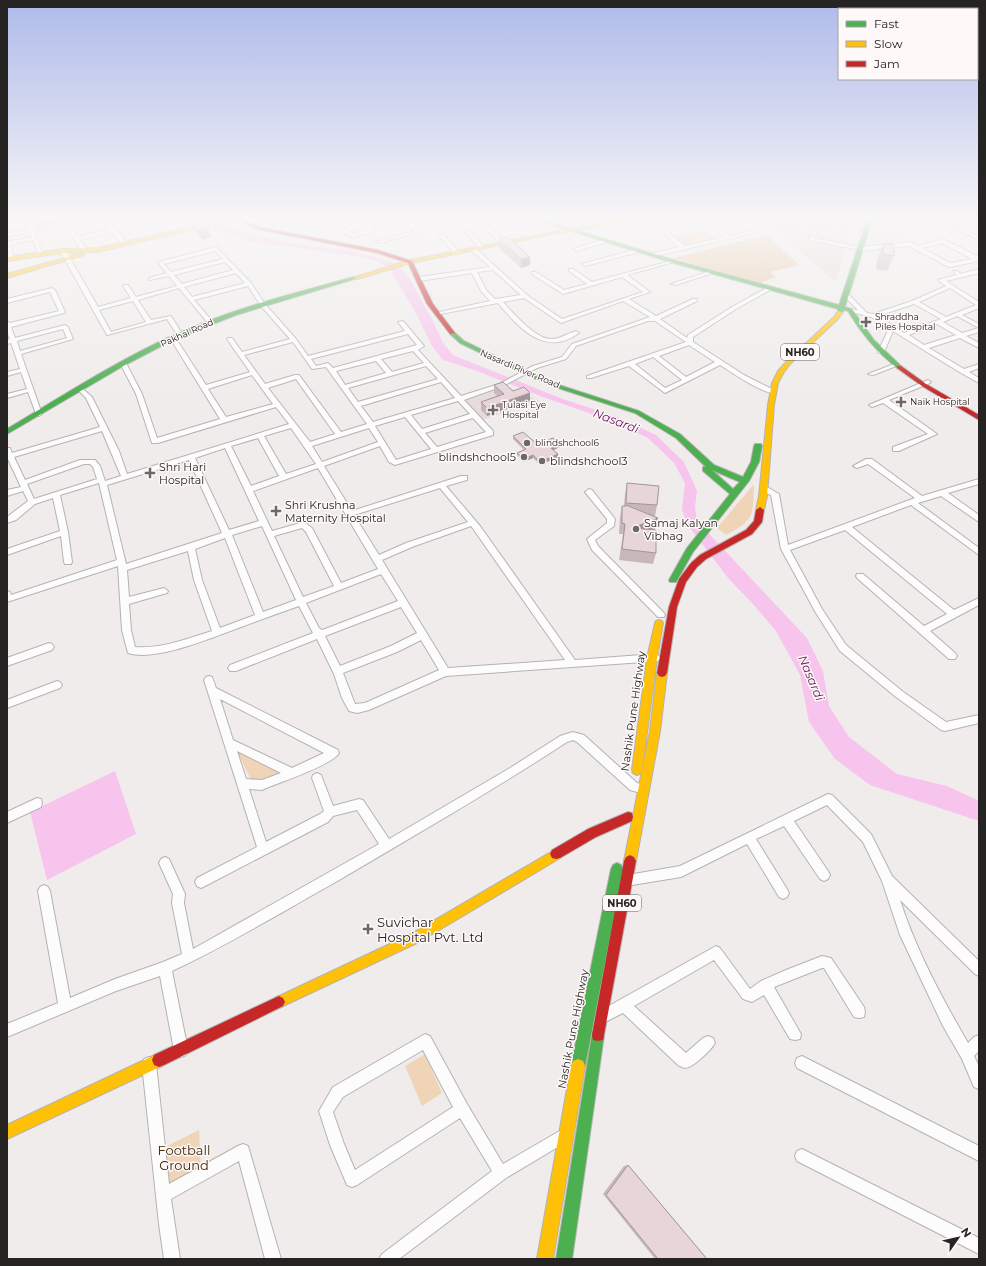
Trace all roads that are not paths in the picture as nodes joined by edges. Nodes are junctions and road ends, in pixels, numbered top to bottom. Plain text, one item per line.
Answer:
1 (80, 279) edge
2 (175, 279) edge
3 (207, 279) edge
4 (244, 279) edge
5 (352, 279) edge
6 (419, 279) edge
7 (478, 279) edge
8 (506, 279) edge
9 (543, 279) edge
10 (584, 279) edge
11 (608, 279) edge
12 (629, 279) edge
13 (690, 279) edge
14 (738, 279) edge
15 (846, 279) edge
16 (850, 279) edge
17 (945, 279) edge
18 (249, 284) junction
19 (591, 284) junction
20 (674, 284) dead end
21 (126, 286) dead end
22 (181, 286) junction
23 (950, 286) junction
24 (770, 288) junction
25 (846, 294) junction
26 (525, 296) junction
27 (134, 299) junction
28 (190, 299) junction
29 (624, 299) junction
30 (695, 300) dead end
31 (7, 301) edge
32 (499, 301) junction
33 (914, 302) junction
34 (263, 305) junction
35 (979, 305) edge
36 (842, 308) junction
37 (96, 309) junction
38 (864, 313) junction
39 (437, 314) junction
40 (957, 314) junction
41 (873, 316) junction
42 (655, 318) junction
43 (946, 318) junction
44 (149, 322) junction
45 (210, 322) junction
46 (402, 322) dead end
47 (938, 322) junction
48 (7, 325) edge
49 (979, 326) edge
50 (568, 327) junction
51 (892, 327) junction
52 (979, 330) edge
53 (409, 332) junction
54 (904, 335) junction
55 (177, 336) junction
56 (962, 336) junction
57 (230, 339) dead end
58 (294, 340) junction
59 (586, 340) junction
60 (10, 341) edge
61 (690, 343) junction
62 (979, 346) edge
63 (924, 347) junction
64 (414, 349) junction
65 (18, 353) junction
66 (882, 353) junction
67 (240, 354) junction
68 (654, 355) junction
69 (307, 358) junction
70 (378, 359) junction
71 (720, 362) junction
72 (123, 363) junction
73 (428, 364) junction
74 (631, 364) junction
75 (896, 364) junction
76 (979, 366) edge
77 (23, 370) junction
78 (332, 370) junction
79 (963, 372) junction
80 (253, 373) junction
81 (7, 374) edge
82 (390, 374) junction
83 (521, 374) junction
84 (871, 374) dead end
85 (589, 377) dead end
86 (442, 380) junction
87 (686, 380) junction
88 (979, 381) edge
89 (926, 383) junction
90 (263, 386) junction
91 (344, 387) junction
92 (204, 388) junction
93 (80, 389) junction
94 (30, 390) junction
95 (769, 390) junction
96 (7, 396) edge
97 (459, 400) junction
98 (884, 400) junction
99 (276, 405) junction
100 (357, 405) junction
101 (872, 405) dead end
102 (963, 407) junction
103 (761, 409) dead end
104 (39, 414) junction
105 (407, 414) junction
106 (475, 415) junction
107 (979, 415) edge
108 (979, 418) edge
109 (224, 420) junction
110 (293, 425) junction
111 (371, 425) junction
112 (104, 428) junction
113 (668, 430) junction
114 (7, 432) edge
115 (421, 432) junction
116 (260, 435) junction
117 (339, 435) junction
118 (758, 436) dead end
119 (382, 443) junction
120 (227, 445) junction
121 (308, 445) junction
122 (896, 449) dead end
123 (436, 451) junction
124 (8, 453) edge
125 (191, 456) junction
126 (319, 464) junction
127 (857, 466) dead end
128 (125, 477) junction
129 (284, 478) junction
130 (464, 478) dead end
131 (746, 481) junction
132 (102, 482) junction
133 (977, 484) edge
134 (24, 485) junction
135 (442, 486) junction
136 (248, 490) junction
137 (589, 492) dead end
138 (7, 493) edge
139 (764, 493) junction
140 (942, 493) junction
141 (56, 494) junction
142 (735, 495) junction
143 (917, 501) junction
144 (32, 502) junction
145 (350, 514) junction
146 (979, 519) edge
147 (7, 520) edge
148 (264, 522) junction
149 (473, 523) junction
150 (846, 526) junction
151 (64, 532) junction
152 (227, 534) junction
153 (270, 534) junction
154 (191, 547) junction
155 (785, 549) junction
156 (7, 552) edge
157 (979, 552) edge
158 (377, 559) junction
159 (68, 562) dead end
160 (122, 565) junction
161 (383, 570) junction
162 (860, 576) dead end
163 (339, 587) junction
164 (164, 591) dead end
165 (7, 594) edge
166 (125, 602) junction
167 (301, 602) junction
168 (403, 602) junction
169 (977, 605) edge
170 (661, 615) junction
171 (954, 615) junction
172 (260, 617) junction
173 (924, 631) junction
174 (217, 633) junction
175 (320, 634) junction
176 (422, 635) junction
177 (49, 647) dead end
178 (952, 656) dead end
179 (652, 658) junction
180 (664, 659) junction
181 (7, 662) edge
182 (572, 663) junction
183 (234, 668) dead end
184 (337, 671) junction
185 (444, 672) junction
186 (209, 680) dead end
187 (56, 685) dead end
188 (212, 690) junction
189 (7, 704) edge
190 (979, 719) edge
191 (230, 743) junction
192 (292, 773) junction
193 (317, 778) dead end
194 (243, 784) junction
195 (637, 790) junction
196 (37, 803) dead end
197 (330, 812) junction
198 (628, 817) dead end
199 (7, 818) edge
200 (786, 819) junction
201 (749, 837) junction
202 (387, 846) junction
203 (263, 849) junction
204 (620, 856) dead end
205 (165, 863) dead end
206 (824, 875) dead end
207 (887, 879) junction
208 (626, 880) junction
209 (201, 882) dead end
210 (44, 891) dead end
211 (783, 893) dead end
212 (189, 957) junction
213 (165, 968) junction
214 (979, 970) edge
215 (765, 985) junction
216 (624, 1005) junction
217 (64, 1006) junction
218 (859, 1012) dead end
219 (602, 1018) junction
220 (7, 1031) edge
221 (795, 1034) dead end
222 (979, 1042) edge
223 (708, 1043) dead end
224 (181, 1050) junction
225 (967, 1054) junction
226 (802, 1063) dead end
227 (149, 1064) junction
228 (979, 1082) edge
229 (462, 1109) junction
230 (7, 1132) edge
231 (565, 1134) junction
232 (979, 1154) edge
233 (802, 1156) dead end
234 (501, 1173) junction
235 (164, 1195) junction
236 (979, 1246) edge
237 (172, 1259) edge
238 (273, 1259) edge
239 (388, 1259) edge
240 (545, 1259) edge
241 (564, 1259) edge

1 - 37 street
2 - 22 street
3 - 22 street
4 - 18 street
5 - 34 main road, Pakhal Road
6 - 39 main road, Nasardi River Road
7 - 32 street
8 - 26 street
9 - 19 street
10 - 19 street
11 - 19 street
12 - 29 street
13 - 20 street
14 - 24 main road
15 - 36 main road, NH60
16 - 25 main road, NH60
17 - 23 street
18 - 28 street
18 - 34 street
21 - 27 street
22 - 27 street
22 - 28 street
23 - 33 street
23 - 35 street
24 - 36 main road
24 - 61 street
25 - 36 main road, NH60
25 - 38 street
26 - 32 street
26 - 50 street
27 - 37 street
27 - 44 street
28 - 45 street
29 - 42 street
29 - 50 street
30 - 42 street
31 - 48 street
32 - 39 street
32 - 50 street
33 - 41 street
33 - 43 street
34 - 45 main road, Pakhal Road
34 - 58 street
35 - 40 street
36 - 38 street
36 - 66 main road
36 - 95 main road, NH60
37 - 44 street
38 - 41 street
39 - 83 main road, Nasardi River Road
40 - 43 street
40 - 49 street
41 - 51 street
42 - 59 street
42 - 61 street
43 - 47 street
44 - 55 street
45 - 55 main road, Pakhal Road
46 - 53 street
47 - 54 street
47 - 56 street
48 - 60 street
50 - 59 street
51 - 54 street
51 - 66 street
52 - 56 street
53 - 64 street
53 - 69 street
54 - 63 street
55 - 72 main road, Pakhal Road
55 - 92 street
56 - 62 street
56 - 63 street
57 - 67 street
58 - 67 street
58 - 69 street
59 - 83 street
60 - 65 street
60 - 65 street
61 - 68 street
61 - 71 street
63 - 79 street
64 - 70 street
64 - 73 street
65 - 77 street
66 - 75 main road
66 - 89 main road
67 - 80 street
68 - 74 street
68 - 87 street
69 - 78 street
70 - 78 street
70 - 82 street
71 - 87 street
71 - 95 street
72 - 93 main road, Pakhal Road
72 - 109 street
73 - 82 street
73 - 86 street
74 - 85 street
74 - 87 street
75 - 84 street
75 - 89 main road
76 - 79 street
77 - 81 street
77 - 94 street
78 - 91 street
79 - 88 street
80 - 90 street
80 - 92 street
82 - 91 street
83 - 97 street
83 - 113 main road, Nasardi River Road
86 - 97 street
86 - 100 street
89 - 98 street
89 - 102 main road
90 - 99 street
90 - 117 street
91 - 100 street
92 - 109 street
93 - 104 main road, Pakhal Road
93 - 112 street
94 - 96 street
94 - 104 street
95 - 103 main road, NH60
95 - 139 main road, NH60
97 - 105 street
97 - 106 street
98 - 101 street
98 - 122 street
99 - 109 street
99 - 110 street
100 - 111 street
102 - 107 main road
102 - 108 main road
104 - 114 main road, Pakhal Road
105 - 111 street
105 - 115 street
106 - 115 street
106 - 123 street
110 - 116 street
110 - 121 street
111 - 117 street
111 - 119 street
112 - 124 street
112 - 128 street
113 - 131 main road
113 - 142 main road
115 - 123 street
116 - 120 street
116 - 129 street
117 - 121 street
118 - 131 main road, Nashik Pune Highway / NH60
119 - 123 street
119 - 126 street
120 - 125 street
120 - 136 street
121 - 126 street
124 - 134 street
125 - 128 street
125 - 152 street
126 - 129 street
126 - 145 street
127 - 143 street
128 - 132 street
129 - 136 street
130 - 135 street
131 - 142 main road, Nashik Pune Highway / NH60
132 - 134 street
132 - 141 street
132 - 160 street
133 - 140 street
134 - 138 street
134 - 144 street
135 - 145 street
135 - 149 street
136 - 148 street
137 - 170 street
139 - 155 street
139 - 180 main road, Nashik Pune Highway / NH60
140 - 143 street
140 - 146 street
141 - 144 street
141 - 151 street
142 - 170 main road, Nashik Pune Highway / NH60
143 - 150 street
143 - 157 street
144 - 147 street
145 - 158 street
148 - 152 street
148 - 153 street
149 - 158 street
149 - 182 street
150 - 155 street
150 - 171 street
151 - 156 street
151 - 159 street
152 - 154 street
152 - 172 street
153 - 163 street
153 - 167 street
154 - 160 street
154 - 174 street
155 - 190 street
158 - 161 street
160 - 165 street
160 - 166 street
161 - 163 street
161 - 168 street
162 - 173 street
163 - 167 street
164 - 166 street
166 - 174 street
167 - 172 street
167 - 175 street
168 - 175 street
168 - 176 street
169 - 171 street
170 - 179 main road, Nashik Pune Highway / NH60
171 - 173 street
172 - 174 street
173 - 178 street
175 - 183 street
175 - 184 street
176 - 184 street
176 - 185 street
177 - 181 street
179 - 180 street
179 - 182 street
179 - 195 main road, Nashik Pune Highway / NH60
180 - 195 main road, Nashik Pune Highway / NH60
182 - 185 street
184 - 185 street
186 - 188 street
187 - 189 street
188 - 191 street
188 - 192 street
191 - 192 street
191 - 194 street
192 - 194 street
193 - 197 street
194 - 203 street
195 - 202 street
195 - 208 main road, Nashik Pune Highway / NH60
196 - 199 street
197 - 202 street
197 - 203 street
198 - 224 main road
200 - 201 street
200 - 206 street
200 - 207 street
201 - 208 street
201 - 211 street
202 - 212 street
203 - 209 street
204 - 231 main road, Nashik Pune Highway / NH60
205 - 212 street
207 - 214 street
207 - 225 street
208 - 219 main road, Nashik Pune Highway / NH60
210 - 217 street
212 - 213 street
213 - 217 street
213 - 224 street
215 - 216 street
215 - 218 street
215 - 221 street
216 - 219 street
216 - 223 street
217 - 220 street
219 - 241 main road, Nashik Pune Highway / NH60
222 - 225 street
224 - 227 main road
225 - 228 street
226 - 232 street
227 - 230 main road
227 - 235 street
229 - 229 street
229 - 234 street
231 - 234 street
231 - 240 main road, Nashik Pune Highway / NH60
233 - 236 street
234 - 239 street
235 - 237 street
235 - 238 street

